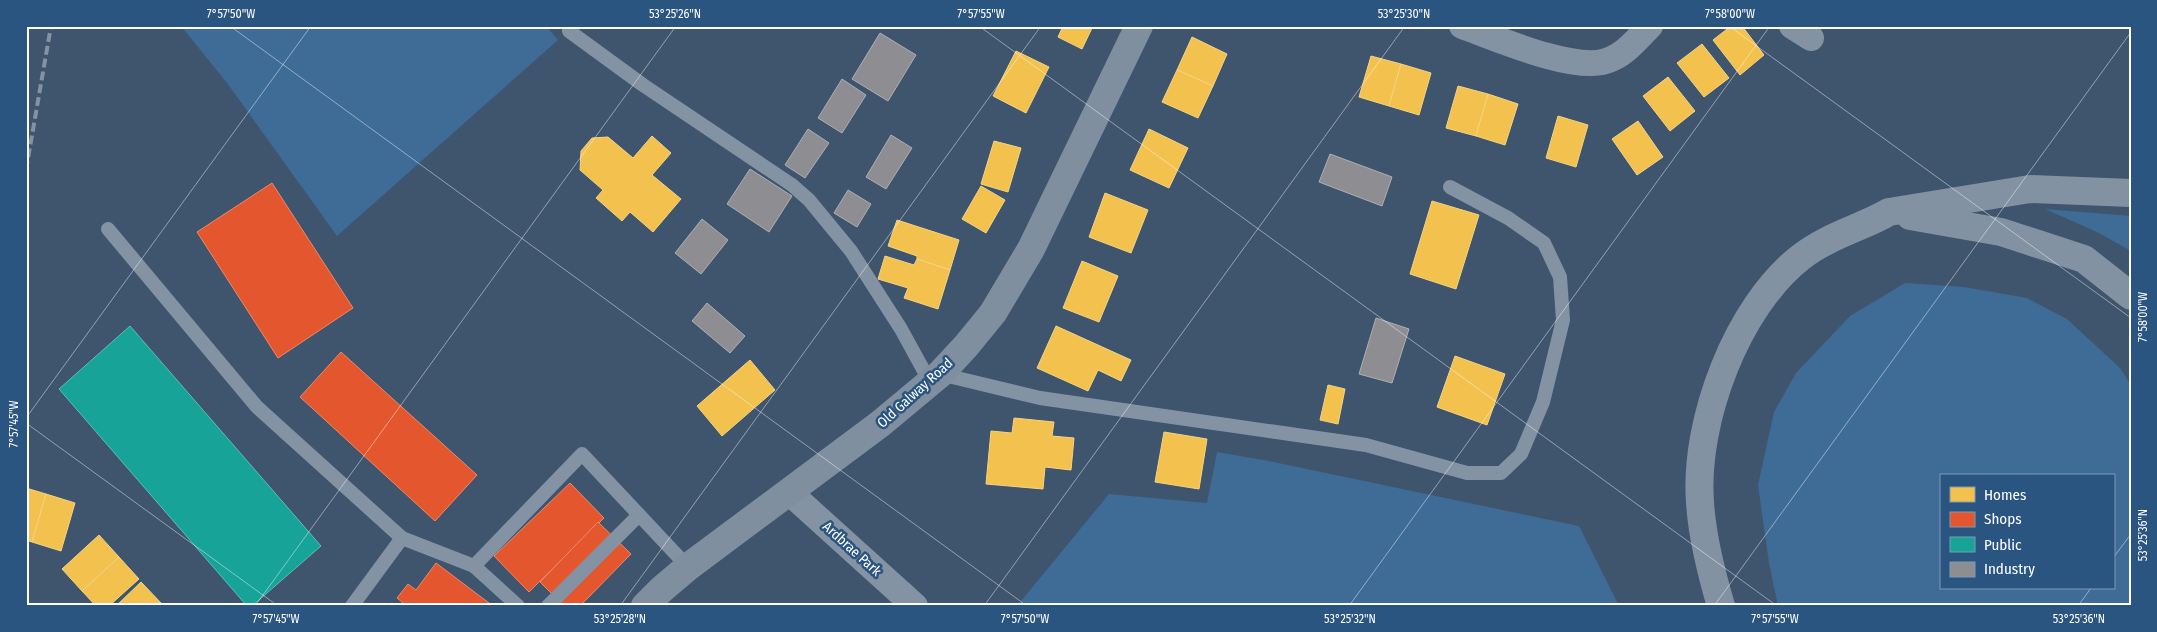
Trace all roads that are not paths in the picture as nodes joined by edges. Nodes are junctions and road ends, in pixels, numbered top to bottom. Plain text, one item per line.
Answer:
1 (1139, 26) edge
2 (1462, 26) edge
3 (1650, 26) edge
4 (569, 31) dead end
5 (1450, 187) dead end
6 (2131, 193) edge
7 (1889, 212) junction
8 (108, 229) dead end
9 (2131, 296) edge
10 (935, 378) junction
11 (790, 493) junction
12 (639, 515) junction
13 (402, 538) junction
14 (474, 566) junction
15 (688, 567) junction
16 (352, 606) edge
17 (518, 606) edge
18 (548, 606) edge
19 (645, 606) edge
20 (915, 606) edge
21 (1720, 606) edge

1 - 10 main road, Old Galway Road
2 - 3 street
4 - 10 lane
5 - 10 lane
6 - 7 highway
7 - 9 highway
7 - 21 highway
8 - 13 lane
10 - 11 main road, Old Galway Road
11 - 15 main road, Old Galway Road
11 - 20 street, Ardbrae Park
12 - 14 lane
12 - 15 lane
12 - 18 lane
13 - 14 lane
13 - 16 lane
14 - 17 lane
15 - 19 main road, Old Galway Road

